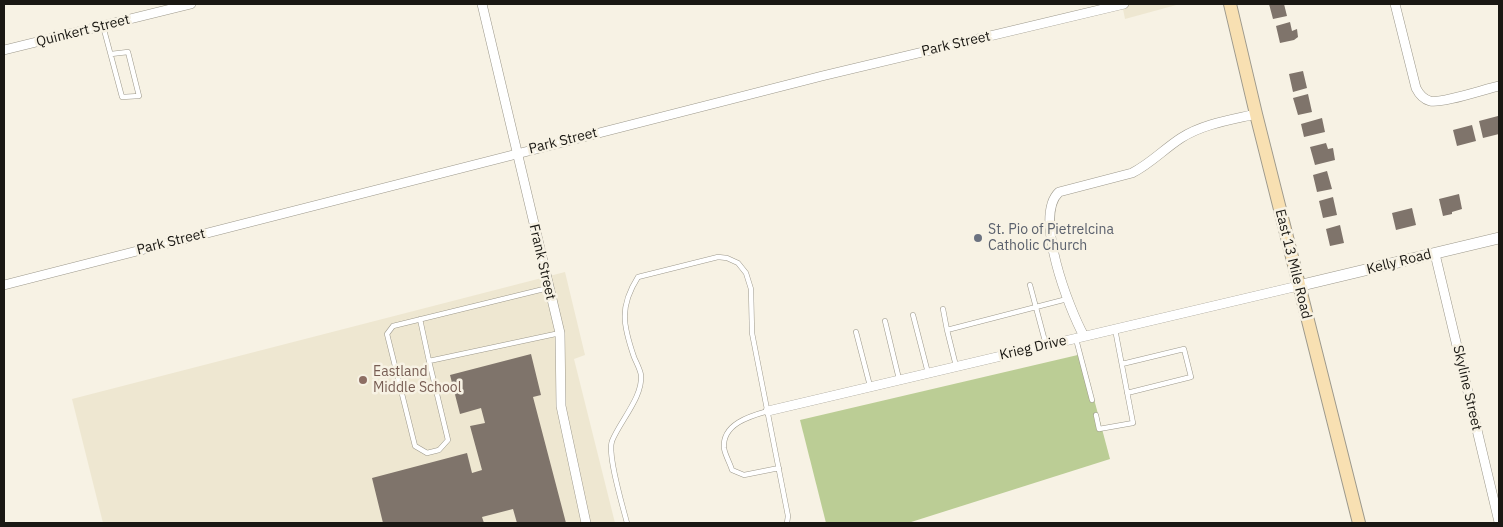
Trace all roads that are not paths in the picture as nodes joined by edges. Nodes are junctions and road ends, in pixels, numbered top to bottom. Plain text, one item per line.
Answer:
1 (191, 4) edge
2 (482, 4) edge
3 (1124, 4) edge
4 (1230, 4) edge
5 (1395, 4) edge
6 (103, 26) junction
7 (4, 50) edge
8 (111, 54) junction
9 (1499, 86) edge
10 (1256, 114) junction
11 (517, 153) junction
12 (1499, 238) edge
13 (1435, 254) junction
14 (4, 285) edge
15 (1030, 286) dead end
16 (1298, 286) junction
17 (548, 288) junction
18 (1067, 299) junction
19 (1036, 307) junction
20 (943, 309) dead end
21 (913, 315) dead end
22 (420, 319) junction
23 (885, 321) dead end
24 (1115, 329) junction
25 (947, 330) junction
26 (856, 332) dead end
27 (560, 333) junction
28 (1080, 337) junction
29 (1046, 345) junction
30 (429, 361) junction
31 (1122, 364) junction
32 (956, 366) junction
33 (928, 373) junction
34 (899, 380) junction
35 (870, 386) junction
36 (1127, 393) junction
37 (1092, 400) dead end
38 (768, 410) junction
39 (1096, 415) dead end
40 (778, 468) junction
41 (1499, 522) edge
42 (586, 523) edge
43 (627, 523) edge
44 (787, 523) edge
45 (1359, 523) edge

1 - 6 street, Quinkert Street
2 - 11 street, Frank Street
3 - 11 street, Park Street
4 - 10 main road, East 13 Mile Road
5 - 9 street
6 - 7 street, Quinkert Street
6 - 8 lane
8 - 8 lane
10 - 16 main road, East 13 Mile Road
10 - 18 street
11 - 14 street, Park Street
11 - 17 street, Frank Street
12 - 13 street, Kelly Road
13 - 16 street, Kelly Road
13 - 41 street, Skyline Street
15 - 19 lane
16 - 24 street, Krieg Drive
16 - 45 main road, East 13 Mile Road
17 - 22 lane
17 - 27 street, Frank Street
18 - 19 lane
18 - 28 street
19 - 25 lane
19 - 29 lane
20 - 25 lane
21 - 33 lane
22 - 30 lane
22 - 30 lane
23 - 34 lane
24 - 28 street, Krieg Drive
24 - 31 lane
25 - 32 lane
26 - 35 lane
27 - 30 lane
27 - 42 street, Frank Street
28 - 29 street, Krieg Drive
28 - 37 lane
29 - 32 street, Krieg Drive
31 - 36 lane
31 - 36 lane
32 - 33 street, Krieg Drive
33 - 34 street, Krieg Drive
34 - 35 street, Krieg Drive
35 - 38 street, Krieg Drive
36 - 39 lane
38 - 40 lane
38 - 40 lane
38 - 43 lane
40 - 44 lane

